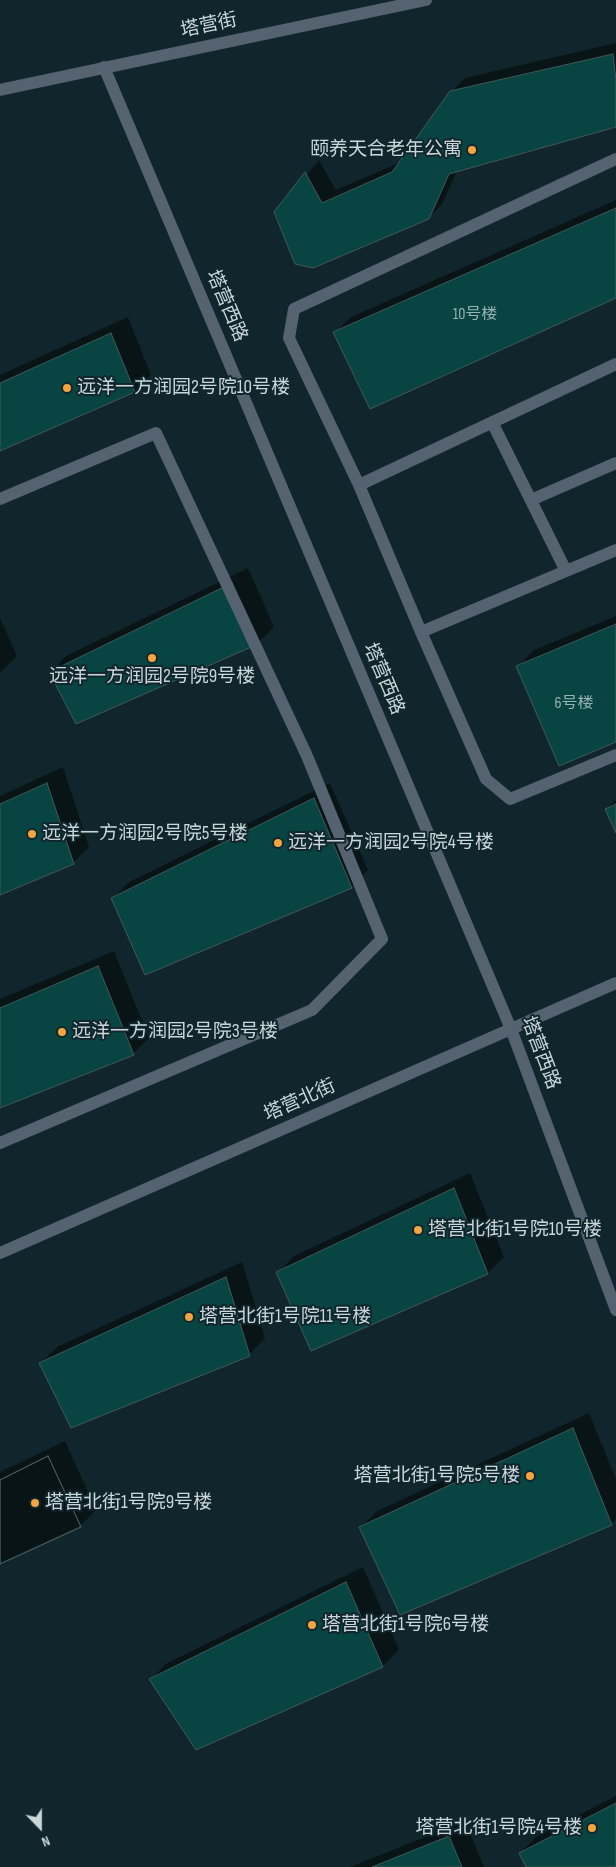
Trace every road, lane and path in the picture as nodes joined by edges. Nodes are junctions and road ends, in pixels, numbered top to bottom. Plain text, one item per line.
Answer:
1 (426, 0) edge
2 (104, 67) junction
3 (0, 90) edge
4 (616, 159) edge
5 (616, 364) edge
6 (492, 422) junction
7 (616, 463) edge
8 (359, 485) junction
9 (0, 499) edge
10 (531, 500) junction
11 (616, 550) edge
12 (566, 571) junction
13 (421, 632) junction
14 (616, 755) edge
15 (616, 983) edge
16 (511, 1029) junction
17 (0, 1143) edge
18 (0, 1253) edge
19 (616, 1310) edge

1 - 2 street, 塔营街
2 - 3 street, 塔营街
2 - 16 street, 塔营西路
4 - 8 street
5 - 6 street
6 - 8 street
6 - 10 street
7 - 10 street
8 - 13 street
9 - 17 street
10 - 12 street
11 - 12 street
12 - 13 street
13 - 14 street
15 - 16 street, 塔营北街
16 - 18 street, 塔营北街
16 - 19 street, 塔营西路

